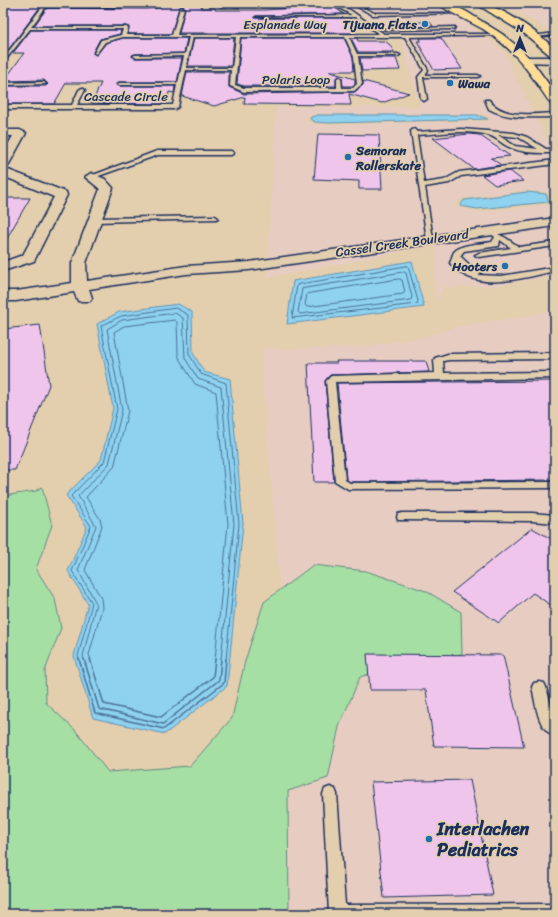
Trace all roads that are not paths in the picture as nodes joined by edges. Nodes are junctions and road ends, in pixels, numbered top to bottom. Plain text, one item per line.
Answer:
1 (332, 3) edge
2 (352, 3) edge
3 (442, 3) edge
4 (479, 3) edge
5 (46, 5) edge
6 (129, 6) dead end
7 (222, 6) dead end
8 (182, 8) dead end
9 (364, 10) junction
10 (462, 13) junction
11 (370, 14) junction
12 (434, 14) junction
13 (356, 16) junction
14 (258, 17) dead end
15 (510, 20) junction
16 (375, 21) dead end
17 (446, 22) dead end
18 (399, 24) junction
19 (380, 25) dead end
20 (29, 28) junction
21 (454, 28) junction
22 (385, 29) junction
23 (555, 34) edge
24 (383, 35) junction
25 (393, 35) junction
26 (464, 35) junction
27 (495, 35) junction
28 (123, 36) junction
29 (174, 36) junction
30 (191, 36) junction
31 (238, 36) junction
32 (346, 36) junction
33 (534, 36) junction
34 (407, 38) junction
35 (453, 39) dead end
36 (96, 53) dead end
37 (555, 54) edge
38 (186, 55) junction
39 (355, 55) junction
40 (398, 55) dead end
41 (135, 56) dead end
42 (526, 60) junction
43 (555, 60) edge
44 (3, 62) edge
45 (234, 69) junction
46 (183, 70) junction
47 (421, 76) junction
48 (478, 76) dead end
49 (339, 78) dead end
50 (3, 84) edge
51 (44, 84) dead end
52 (119, 84) dead end
53 (180, 84) junction
54 (340, 89) junction
55 (82, 90) dead end
56 (424, 99) dead end
57 (487, 101) dead end
58 (555, 102) edge
59 (3, 107) edge
60 (74, 107) junction
61 (555, 115) edge
62 (3, 133) edge
63 (490, 133) junction
64 (544, 151) junction
65 (555, 151) edge
66 (231, 153) dead end
67 (555, 162) edge
68 (3, 164) edge
69 (3, 172) edge
70 (91, 177) joint
71 (422, 185) junction
72 (215, 218) dead end
73 (95, 220) junction
74 (555, 222) edge
75 (494, 234) junction
76 (429, 239) junction
77 (555, 244) edge
78 (517, 249) junction
79 (479, 255) dead end
80 (456, 256) junction
81 (3, 267) edge
82 (555, 269) edge
83 (495, 274) dead end
84 (82, 292) junction
85 (3, 296) edge
86 (3, 304) edge
87 (555, 356) edge
88 (555, 375) edge
89 (440, 376) junction
90 (555, 485) edge
91 (402, 517) dead end
92 (555, 519) edge
93 (540, 687) dead end
94 (555, 730) edge
95 (330, 794) dead end
96 (555, 912) edge

1 - 7 lane
1 - 13 lane
2 - 9 lane
3 - 10 main road
4 - 15 main road
5 - 6 lane
5 - 20 lane
8 - 29 lane
9 - 11 lane
9 - 12 lane
10 - 12 lane
10 - 15 main road
10 - 27 main road
11 - 12 lane
11 - 16 lane
12 - 18 lane
13 - 14 lane
13 - 24 lane
15 - 33 main road
17 - 21 lane
18 - 21 lane
18 - 22 lane
19 - 22 lane
20 - 28 lane
20 - 44 lane
21 - 26 lane
22 - 25 lane
23 - 33 lane
24 - 25 lane, Esplanade Way
24 - 32 lane, Esplanade Way
25 - 34 lane, Esplanade Way
26 - 27 lane, Esplanade Way
26 - 34 lane, Esplanade Way
27 - 42 main road
28 - 29 lane, Esplanade Way
28 - 36 lane, Esplanade Way
29 - 30 lane, Esplanade Way
30 - 31 lane, Esplanade Way
30 - 38 lane, Cascade Circle
31 - 32 lane, Esplanade Way
31 - 45 lane, Polaris Loop
32 - 39 lane, Polaris Loop
33 - 37 main road
34 - 35 lane
34 - 47 lane
38 - 41 lane
38 - 46 lane, Cascade Circle
39 - 40 lane
39 - 54 lane, Polaris Loop
42 - 43 street
42 - 58 main road
45 - 46 lane
45 - 54 lane, Polaris Loop
46 - 53 lane, Cascade Circle
47 - 48 lane
47 - 56 lane
49 - 54 lane
50 - 51 lane
52 - 53 lane
53 - 60 lane, Cascade Circle
55 - 60 lane
57 - 61 lane
59 - 60 lane, Cascade Circle
62 - 68 street
63 - 64 lane
63 - 64 lane
63 - 71 lane
64 - 65 lane
66 - 70 lane
67 - 71 lane
69 - 81 street
70 - 73 street
71 - 76 lane
72 - 73 lane
73 - 84 street
74 - 75 street, Cassel Creek Boulevard
75 - 76 street, Cassel Creek Boulevard
75 - 78 lane
75 - 80 lane
76 - 84 street, Cassel Creek Boulevard
77 - 78 lane
78 - 79 lane
80 - 82 lane
80 - 83 lane
84 - 85 street, Cassel Creek Boulevard
84 - 86 street, Cassel Creek Boulevard
87 - 89 lane
88 - 89 lane
89 - 90 lane
91 - 92 lane
93 - 94 lane
95 - 96 lane

